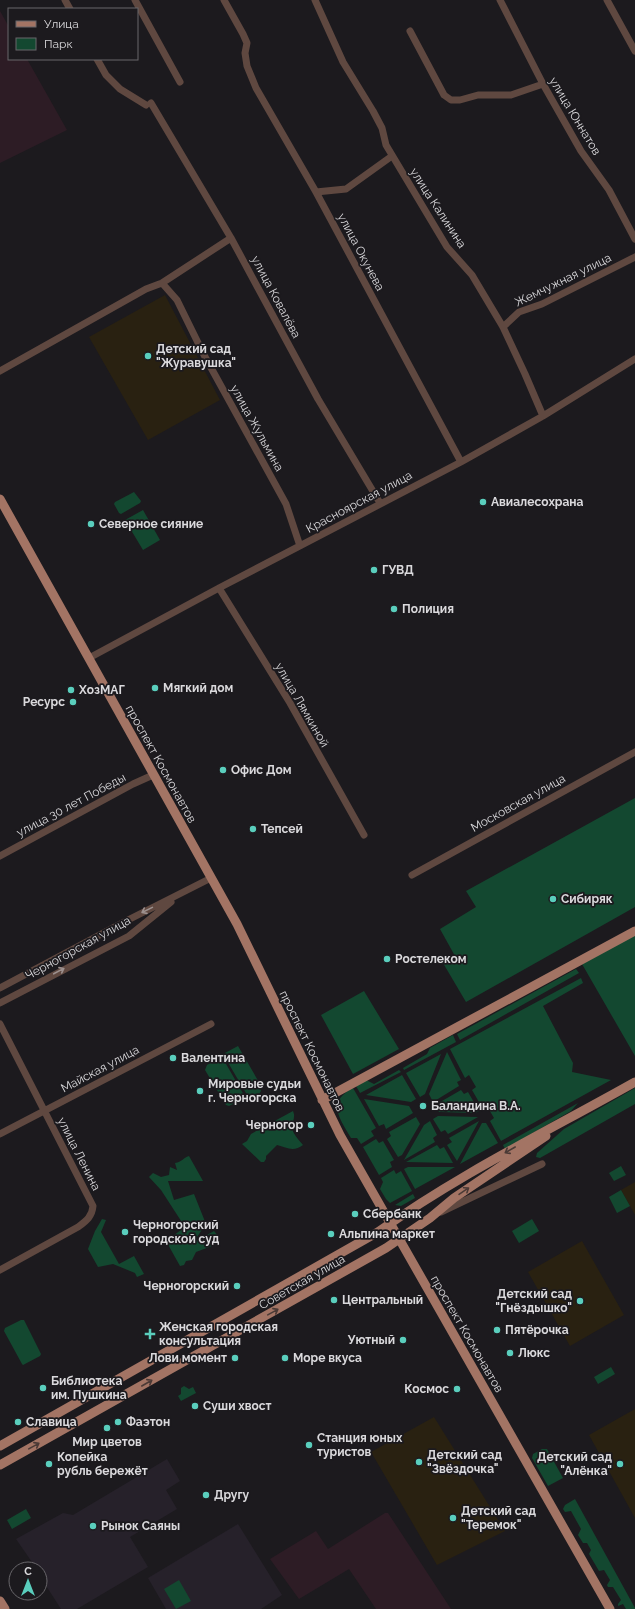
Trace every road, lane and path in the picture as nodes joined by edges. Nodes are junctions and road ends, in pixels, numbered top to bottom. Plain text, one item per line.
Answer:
1 (135, 0) edge
2 (224, 0) edge
3 (314, 0) edge
4 (500, 0) edge
5 (607, 0) edge
6 (410, 31) dead end
7 (635, 51) edge
8 (98, 60) edge
9 (180, 82) dead end
10 (543, 84) junction
11 (392, 156) junction
12 (316, 192) junction
13 (231, 238) junction
14 (635, 239) edge
15 (635, 256) edge
16 (162, 283) junction
17 (503, 327) junction
18 (635, 360) edge
19 (0, 371) edge
20 (543, 416) junction
21 (461, 462) junction
22 (0, 499) edge
23 (380, 503) junction
24 (300, 546) junction
25 (219, 588) junction
26 (89, 658) junction
27 (635, 752) edge
28 (154, 775) junction
29 (364, 835) dead end
30 (0, 856) edge
31 (412, 875) dead end
32 (211, 878) junction
33 (182, 893) junction
34 (635, 931) edge
35 (0, 988) edge
36 (0, 1002) edge
37 (0, 1024) edge
38 (211, 1024) dead end
39 (635, 1082) edge
40 (322, 1100) junction
41 (582, 1112) junction
42 (46, 1114) junction
43 (0, 1134) edge
44 (542, 1164) dead end
45 (430, 1218) junction
46 (391, 1223) junction
47 (399, 1238) junction
48 (0, 1270) edge
49 (0, 1446) edge
50 (0, 1466) edge
51 (0, 1601) edge
52 (5, 1609) edge
53 (610, 1609) edge

1 - 9 street
2 - 12 street, улица Окунева
3 - 11 street, улица Калинина
4 - 10 street, улица Юннатов
5 - 7 street
6 - 10 street
8 - 13 street, улица Ковалёва
10 - 14 street, улица Юннатов
11 - 12 street
11 - 17 street, улица Калинина
12 - 21 street, улица Окунева
13 - 16 street
13 - 23 street, улица Ковалёва
15 - 17 street, Жемчужная улица
16 - 19 street
16 - 24 street, улица Жульмина
17 - 20 street, улица Калинина
18 - 20 street, Красноярская улица
20 - 21 street, Красноярская улица
21 - 23 street, Красноярская улица
22 - 26 main road, проспект Космонавтов
23 - 24 street, Красноярская улица
24 - 25 street, Красноярская улица
25 - 26 street, Красноярская улица
25 - 29 street, улица Лямкиной
26 - 28 main road, проспект Космонавтов
27 - 31 street, Московская улица
28 - 30 street, улица 30 лет Победы
28 - 32 main road, проспект Космонавтов
32 - 33 street, Черногорская улица
32 - 40 main road, проспект Космонавтов
33 -> 35 street, Черногорская улица
36 -> 33 street, Черногорская улица
34 - 40 main road
37 - 42 street
38 - 42 street, Майская улица
39 - 41 main road, Советская улица
40 - 46 main road, проспект Космонавтов
45 -> 41 main road, Советская улица
41 -> 46 main road, Советская улица
42 - 43 street, Майская улица
42 - 48 street, улица Ленина
44 - 45 street
45 - 47 main road, Советская улица
46 - 47 main road, проспект Космонавтов
46 - 49 main road, Советская улица
50 -> 47 main road, Советская улица
47 - 53 main road, проспект Космонавтов
51 - 52 main road

